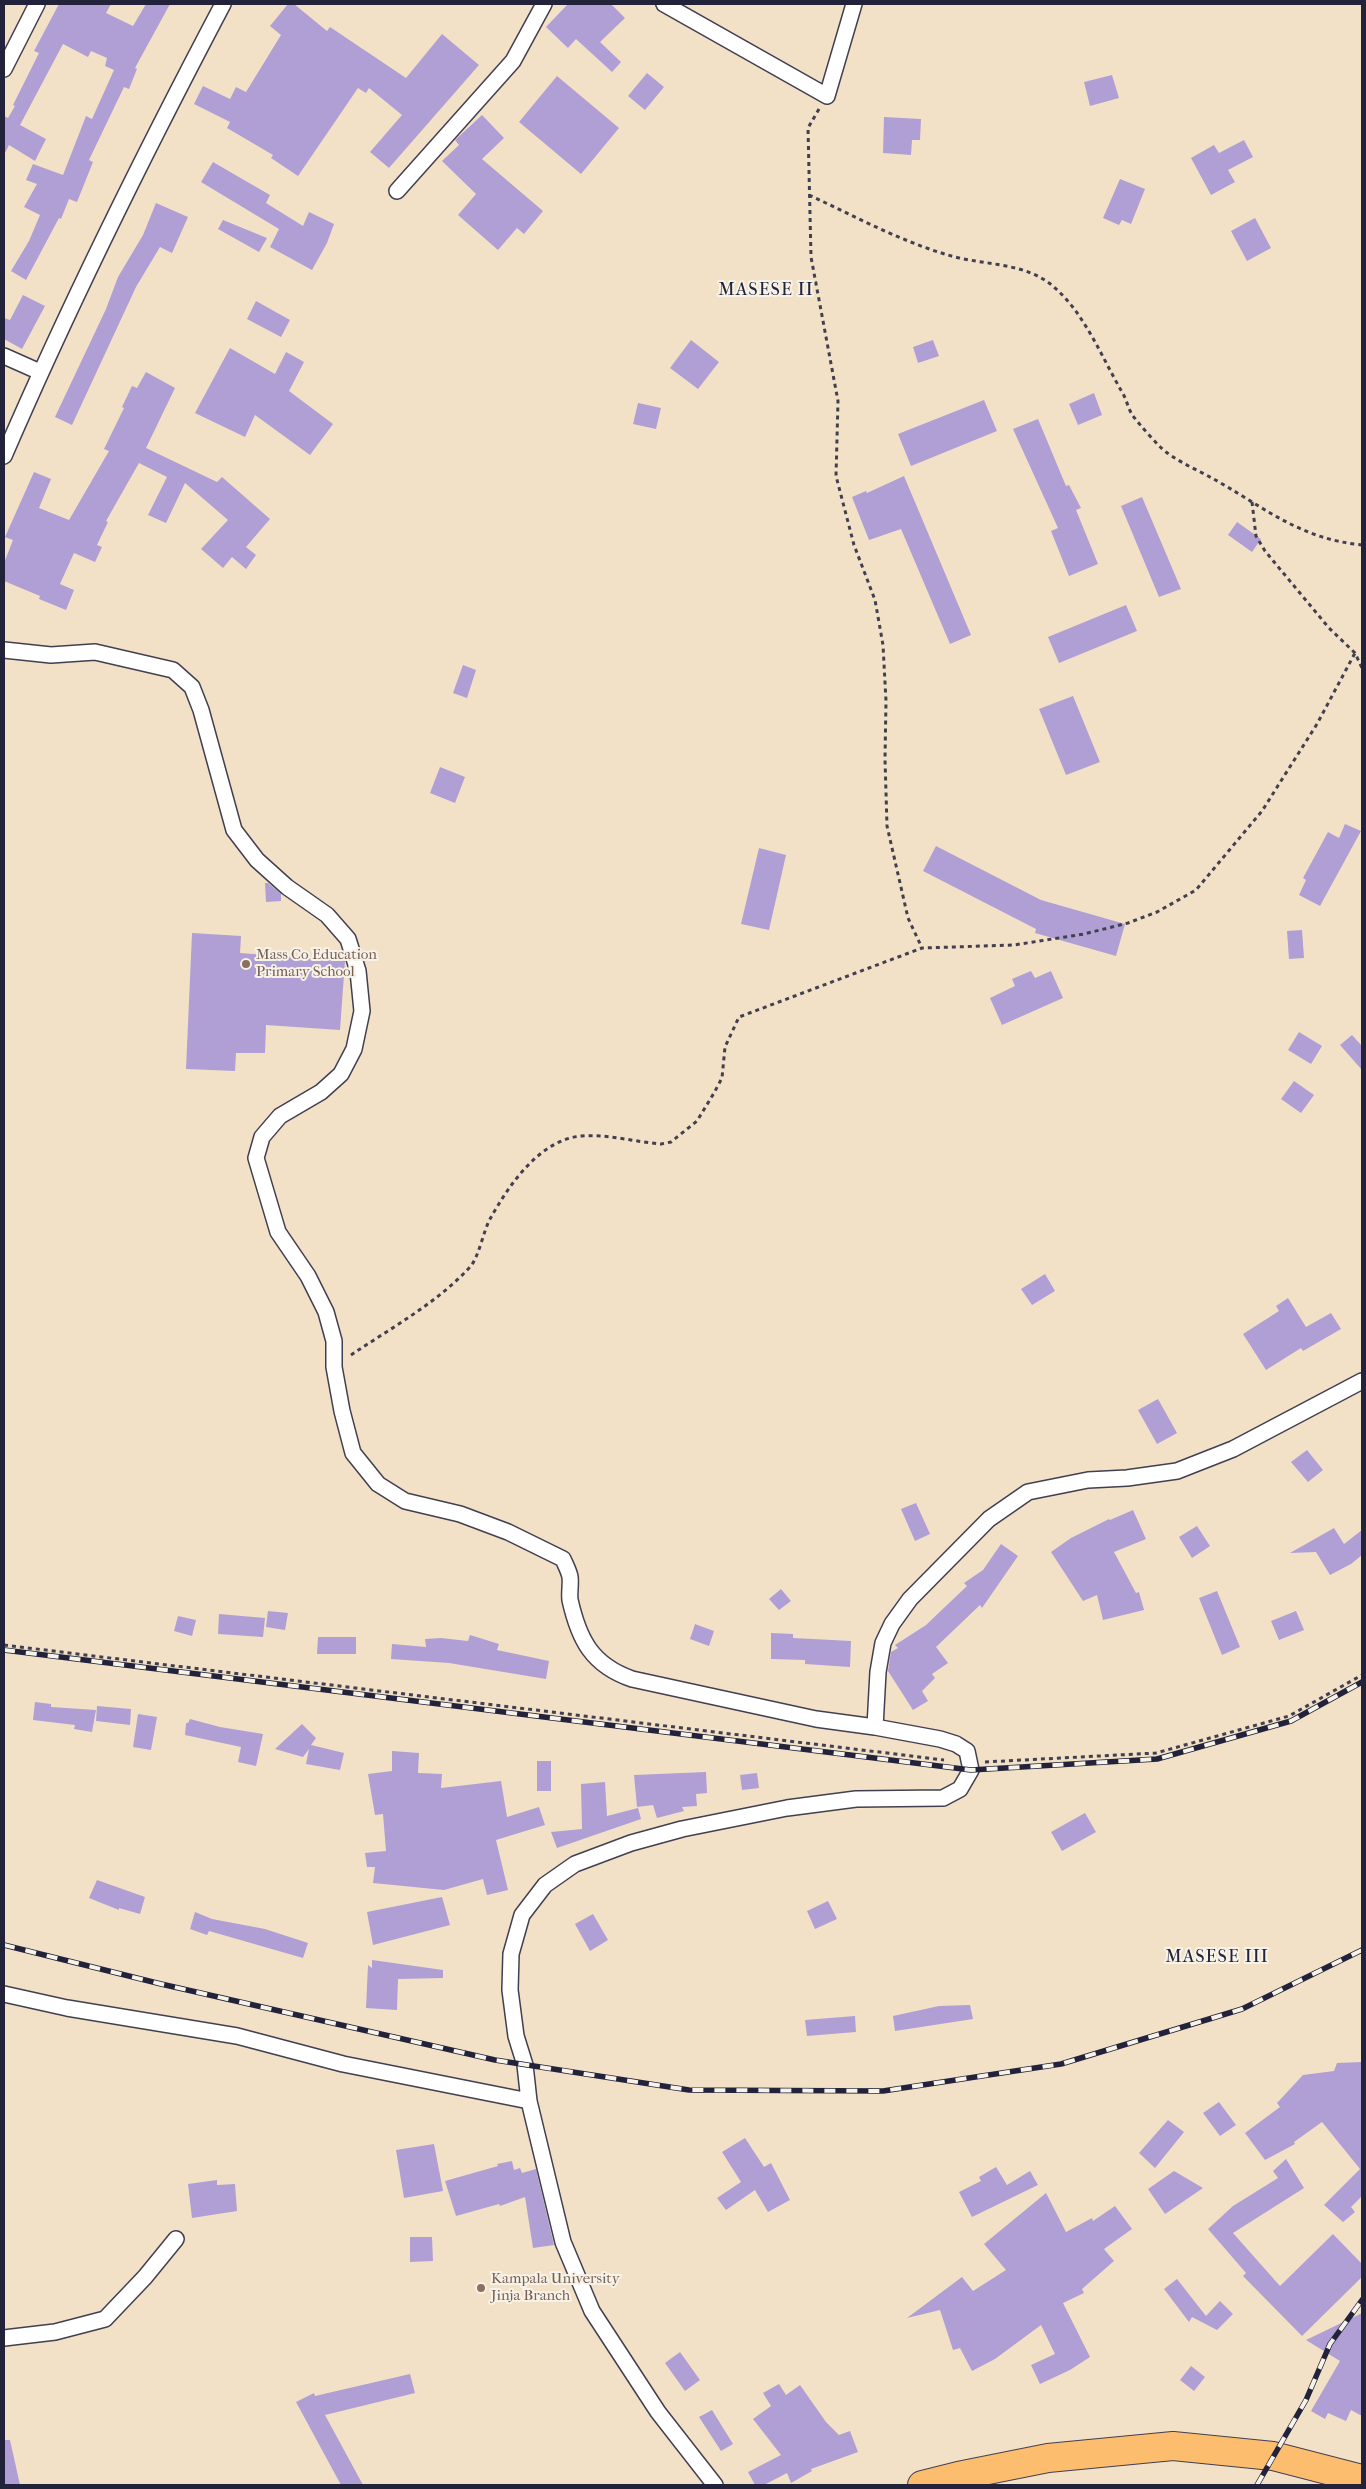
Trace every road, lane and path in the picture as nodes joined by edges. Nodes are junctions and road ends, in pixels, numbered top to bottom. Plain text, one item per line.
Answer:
1 (37, 4) edge
2 (223, 4) edge
3 (544, 4) edge
4 (664, 4) edge
5 (854, 4) edge
6 (4, 69) edge
7 (827, 96) junction
8 (397, 190) dead end
9 (809, 195) junction
10 (4, 356) edge
11 (40, 372) junction
12 (4, 456) edge
13 (1252, 501) junction
14 (1362, 545) edge
15 (4, 650) edge
16 (1354, 652) junction
17 (1362, 668) edge
18 (922, 948) junction
19 (334, 1367) junction
20 (1362, 1381) edge
21 (4, 1645) edge
22 (1362, 1676) edge
23 (875, 1727) junction
24 (971, 1763) junction
25 (4, 1994) edge
26 (529, 2101) junction
27 (176, 2239) dead end
28 (4, 2338) edge
29 (1362, 2479) edge
30 (715, 2485) edge
31 (922, 2485) edge

1 - 6 street
2 - 11 street
3 - 8 street
4 - 7 street
5 - 7 street
7 - 9 path
9 - 13 path
9 - 18 path
10 - 11 street
11 - 12 street
13 - 14 path
13 - 16 path
15 - 19 street
16 - 17 path
16 - 18 path
18 - 19 path
19 - 23 street
20 - 23 street
21 - 24 path
22 - 24 path
23 - 24 street
24 - 26 street
25 - 26 street
26 - 30 street
27 - 28 street
29 - 31 highway

